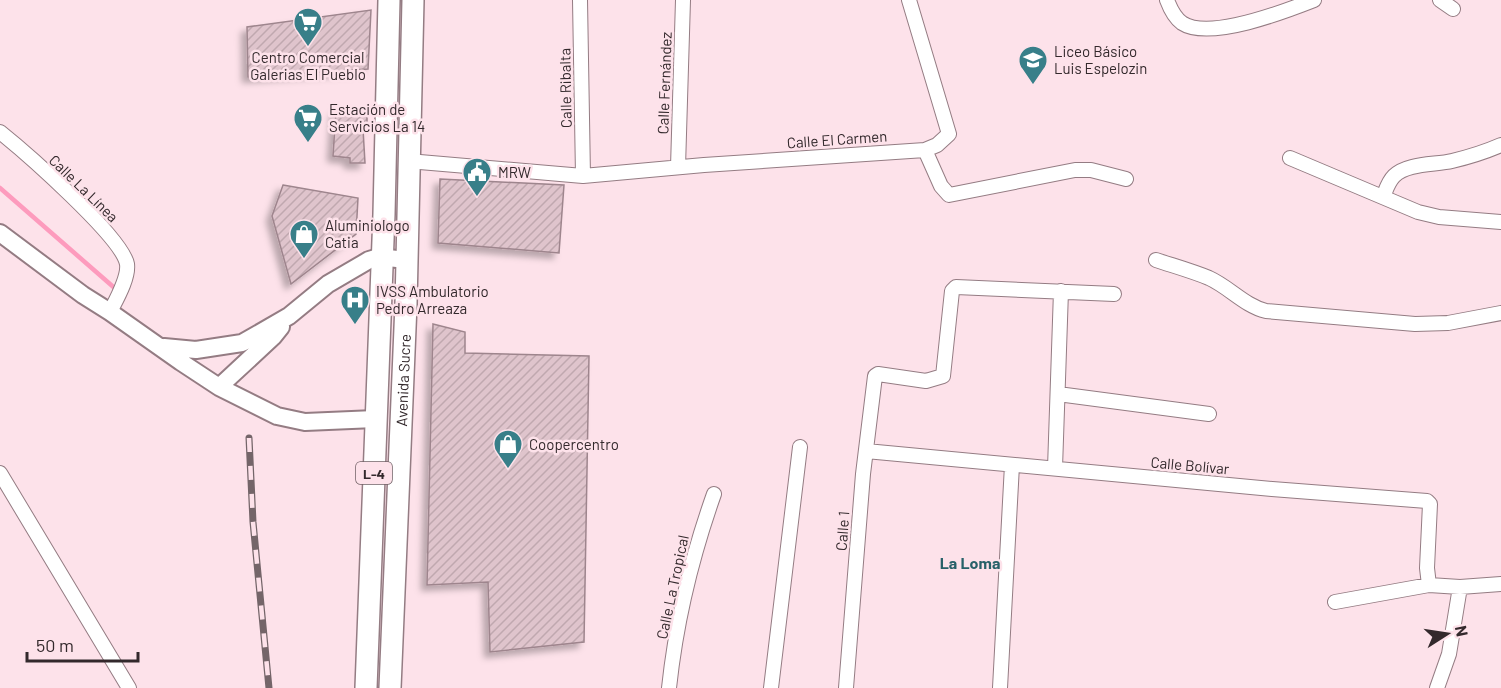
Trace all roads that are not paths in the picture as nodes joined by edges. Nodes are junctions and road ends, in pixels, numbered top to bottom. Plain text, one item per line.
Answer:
1 (389, 0) edge
2 (413, 0) edge
3 (580, 0) edge
4 (683, 0) edge
5 (909, 0) edge
6 (1167, 0) edge
7 (1314, 0) edge
8 (1440, 0) edge
9 (1453, 9) dead end
10 (0, 132) edge
11 (1501, 145) edge
12 (925, 150) junction
13 (1290, 158) dead end
14 (408, 161) junction
15 (678, 167) junction
16 (583, 176) junction
17 (1126, 179) dead end
18 (1383, 197) junction
19 (1501, 222) edge
20 (0, 233) edge
21 (382, 258) junction
22 (406, 260) junction
23 (1156, 260) dead end
24 (1061, 291) junction
25 (1114, 294) dead end
26 (110, 312) junction
27 (1501, 313) edge
28 (289, 316) junction
29 (160, 346) junction
30 (226, 347) junction
31 (212, 382) junction
32 (1058, 394) junction
33 (1209, 414) dead end
34 (375, 419) junction
35 (800, 447) dead end
36 (866, 451) junction
37 (1012, 465) junction
38 (1055, 468) junction
39 (0, 473) edge
40 (714, 494) dead end
41 (1501, 584) edge
42 (1429, 585) junction
43 (1460, 587) junction
44 (1335, 602) dead end
45 (129, 688) edge
46 (366, 688) edge
47 (390, 688) edge
48 (669, 688) edge
49 (771, 688) edge
50 (846, 688) edge
51 (1000, 688) edge
52 (1437, 688) edge

1 - 21 main road, Avenida Sucre / L-4
2 - 14 main road, Avenida Sucre / L-4
3 - 16 street, Calle Ribalta
4 - 15 street, Calle Fernández
5 - 12 street
6 - 7 street
8 - 9 street
10 - 26 street, Calle La Línea
11 - 18 street
12 - 15 street, Calle El Carmen
12 - 17 street
13 - 18 street
14 - 16 street, Calle El Carmen
14 - 22 main road, Avenida Sucre / L-4
15 - 16 street, Calle El Carmen
18 - 19 street
20 - 26 street
21 - 22 street
21 - 28 street
21 - 34 main road, Avenida Sucre / L-4
22 - 47 main road, Avenida Sucre / L-4
23 - 27 street
24 - 25 street
24 - 32 street
24 - 36 street, Calle 1
26 - 29 street
28 - 30 street
28 - 31 street
29 - 30 street
29 - 31 street
30 - 31 street
31 - 34 street
32 - 33 street
32 - 38 street
34 - 46 main road, Avenida Sucre / L-4
35 - 49 street
36 - 37 street, Calle Bolívar
36 - 50 street, Calle 1
37 - 38 street, Calle Bolívar
37 - 51 street
38 - 42 street, Calle Bolívar
39 - 45 street
40 - 48 street, Calle La Tropical
41 - 43 street
42 - 43 street
42 - 44 street
43 - 52 street

